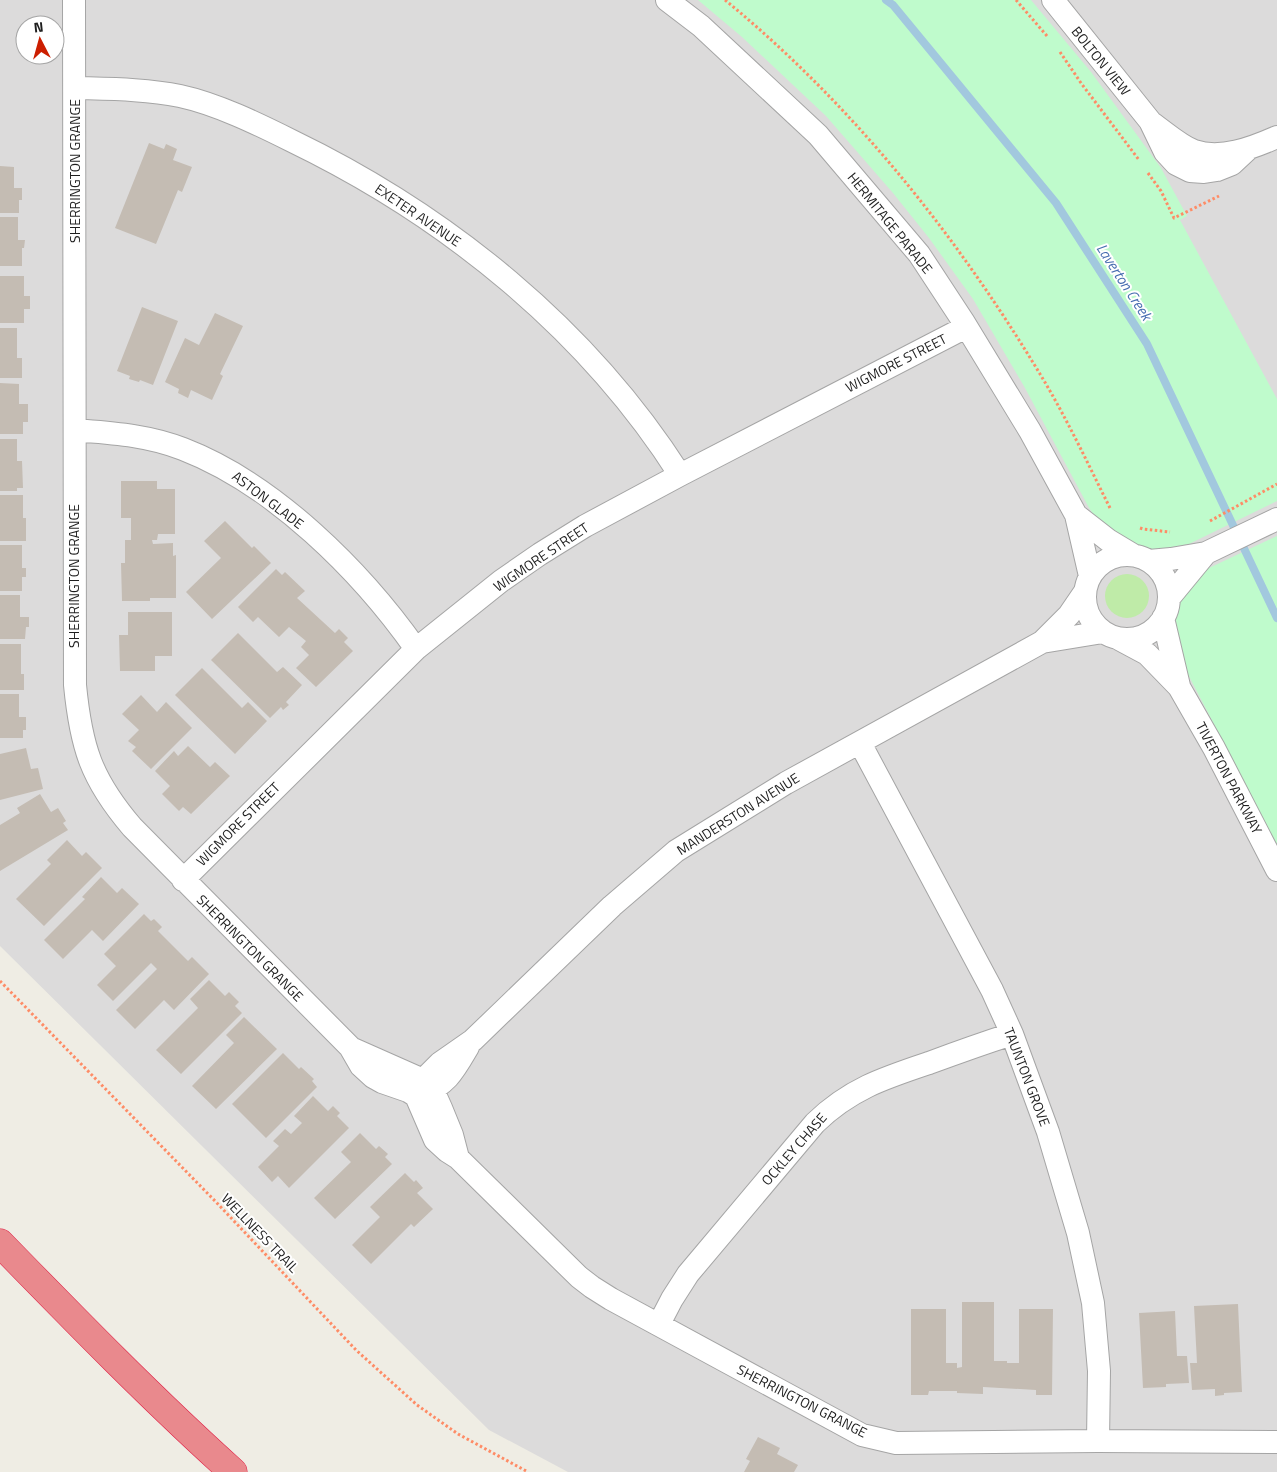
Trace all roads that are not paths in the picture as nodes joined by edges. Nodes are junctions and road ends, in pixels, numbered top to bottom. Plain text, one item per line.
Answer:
1 (74, 0) edge
2 (666, 0) edge
3 (1053, 0) edge
4 (75, 88) junction
5 (1277, 137) edge
6 (966, 327) junction
7 (75, 430) junction
8 (680, 475) junction
9 (1076, 515) junction
10 (1277, 518) edge
11 (1206, 554) junction
12 (1141, 558) junction
13 (1087, 584) junction
14 (1166, 608) junction
15 (1111, 636) junction
16 (1042, 642) junction
17 (416, 649) junction
18 (1179, 687) junction
19 (860, 743) junction
20 (1277, 870) edge
21 (183, 880) junction
22 (1012, 1034) junction
23 (424, 1089) junction
24 (0, 1243) edge
25 (659, 1324) junction
26 (1098, 1441) junction
27 (1277, 1442) edge
28 (233, 1472) edge

1 - 4 street, SHERRINGTON GRANGE
2 - 6 street, HERMITAGE PARADE
3 - 5 street, BOLTON VIEW
4 - 7 street, SHERRINGTON GRANGE
4 - 8 street, EXETER AVENUE
6 - 8 street, WIGMORE STREET
6 - 9 street, HERMITAGE PARADE
7 - 17 street, ASTON GLADE
7 - 21 street, SHERRINGTON GRANGE
8 - 17 street, WIGMORE STREET
9 - 12 street, HERMITAGE PARADE
9 - 13 street, HERMITAGE PARADE
10 - 11 street
11 - 12 street
11 - 14 street
12 - 13 street
12 - 14 street
13 - 15 street
13 - 16 street, MANDERSTON AVENUE
14 - 15 street
14 - 18 street, TIVERTON PARKWAY
15 - 16 street, MANDERSTON AVENUE
15 - 18 street, TIVERTON PARKWAY
16 - 19 street, MANDERSTON AVENUE
17 - 21 street, WIGMORE STREET
18 - 20 street, TIVERTON PARKWAY
19 - 22 street, TAUNTON GROVE
19 - 23 street, MANDERSTON AVENUE
21 - 23 street, SHERRINGTON GRANGE
22 - 25 street, OCKLEY CHASE
22 - 26 street, TAUNTON GROVE
23 - 25 street, SHERRINGTON GRANGE
24 - 28 highway
25 - 26 street, SHERRINGTON GRANGE
26 - 27 street, SHERRINGTON GRANGE

